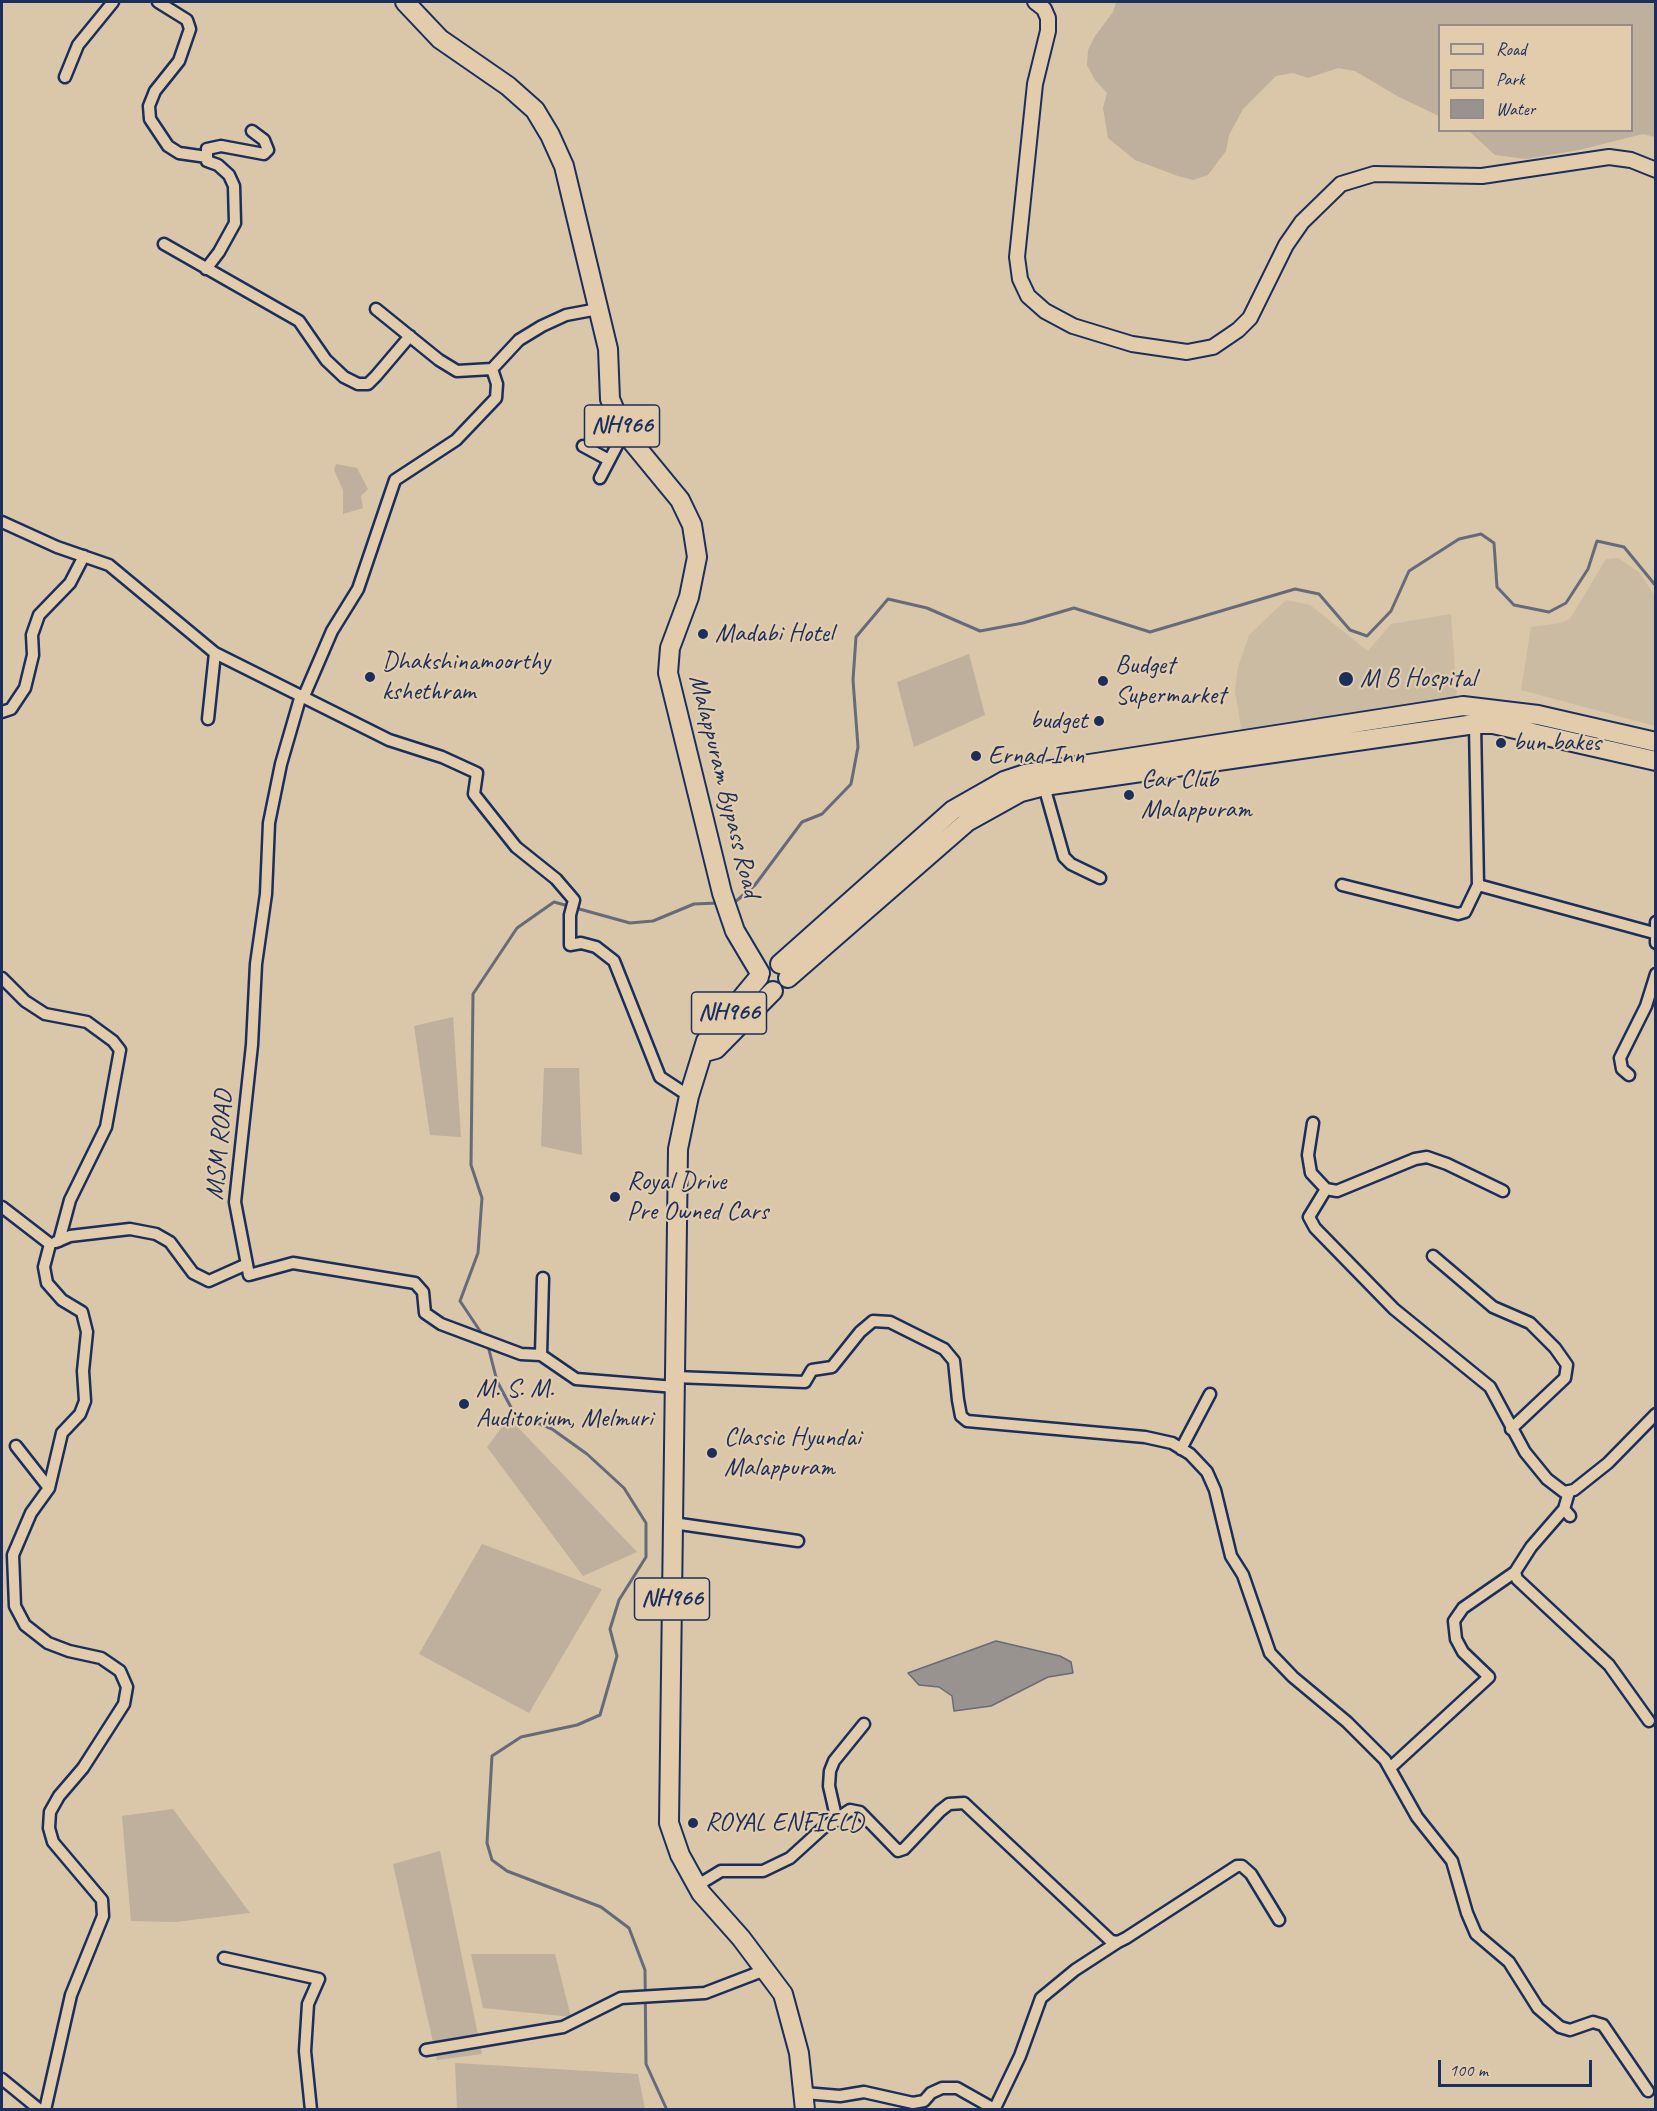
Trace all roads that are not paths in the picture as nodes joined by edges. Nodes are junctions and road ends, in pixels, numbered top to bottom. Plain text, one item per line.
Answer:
1 (113, 2) edge
2 (158, 2) edge
3 (405, 2) edge
4 (1035, 2) edge
5 (64, 77) dead end
6 (252, 131) dead end
7 (207, 157) junction
8 (1656, 170) edge
9 (164, 244) dead end
10 (206, 269) junction
11 (376, 309) dead end
12 (598, 309) junction
13 (410, 336) junction
14 (492, 369) junction
15 (624, 432) junction
16 (583, 446) dead end
17 (609, 460) junction
18 (600, 478) dead end
19 (2, 522) edge
20 (84, 556) junction
21 (215, 653) junction
22 (303, 696) junction
23 (2, 712) edge
24 (1380, 718) junction
25 (208, 719) dead end
26 (1475, 724) junction
27 (1383, 738) junction
28 (1656, 742) edge
29 (1656, 761) edge
30 (1044, 786) junction
31 (1101, 878) dead end
32 (1342, 885) dead end
33 (1478, 885) junction
34 (1655, 933) edge
35 (772, 971) junction
36 (1656, 974) edge
37 (2, 978) edge
38 (705, 1053) junction
39 (1629, 1075) dead end
40 (689, 1096) junction
41 (1313, 1123) dead end
42 (1326, 1189) junction
43 (1503, 1191) dead end
44 (2, 1207) edge
45 (55, 1242) junction
46 (1433, 1256) dead end
47 (247, 1264) junction
48 (543, 1278) dead end
49 (541, 1355) junction
50 (675, 1382) junction
51 (1210, 1394) dead end
52 (1656, 1414) edge
53 (1511, 1430) junction
54 (16, 1446) dead end
55 (1180, 1449) junction
56 (49, 1488) junction
57 (1569, 1492) junction
58 (673, 1523) junction
59 (798, 1541) dead end
60 (1515, 1572) junction
61 (1649, 1720) dead end
62 (864, 1724) dead end
63 (1390, 1768) junction
64 (837, 1821) junction
65 (698, 1885) junction
66 (1279, 1920) dead end
67 (1118, 1942) junction
68 (224, 1958) dead end
69 (765, 1970) junction
70 (426, 2050) dead end
71 (2, 2079) edge
72 (1648, 2091) dead end
73 (804, 2101) edge
74 (40, 2109) edge
75 (45, 2109) edge
76 (311, 2109) edge
77 (995, 2109) edge

1 - 5 street
2 - 7 street
3 - 12 highway, Malappuram Bypass Road / NH966
4 - 8 street
6 - 7 street
7 - 10 street
9 - 10 street
10 - 13 street
11 - 13 street
12 - 14 street
12 - 15 highway, Malappuram Bypass Road / NH966
13 - 14 street
14 - 22 street, MSM ROAD
15 - 17 street
15 - 35 highway, Malappuram Bypass Road / NH966
16 - 17 street
17 - 18 street
19 - 20 street
20 - 21 street
20 - 23 street
21 - 22 street
21 - 25 street
22 - 40 street
22 - 47 street, MSM ROAD
24 - 27 highway
24 - 28 highway
24 - 35 highway
26 - 27 highway
26 - 29 highway
26 - 33 street
27 - 30 highway
30 - 31 street
30 - 35 highway
32 - 33 street
33 - 34 street
35 - 38 highway, NH966
35 - 38 highway, NH966
36 - 39 street
37 - 45 street
38 - 40 highway, NH966
40 - 50 highway, NH966
41 - 42 street
42 - 43 street
42 - 53 street
44 - 45 street
45 - 47 street
45 - 56 street
46 - 53 street
47 - 49 street
48 - 49 street
49 - 50 street
50 - 55 street
50 - 58 highway, NH966
51 - 55 street
52 - 57 street
53 - 57 street
54 - 56 street
55 - 63 street
56 - 75 street
57 - 60 street
58 - 59 street
58 - 65 highway, NH966
60 - 61 street
60 - 63 street
62 - 64 street
63 - 72 street
64 - 65 street
64 - 67 street
65 - 69 highway, NH966
66 - 67 street
67 - 77 street
68 - 76 street
69 - 70 street
69 - 73 highway, NH966
71 - 74 street
73 - 77 street

